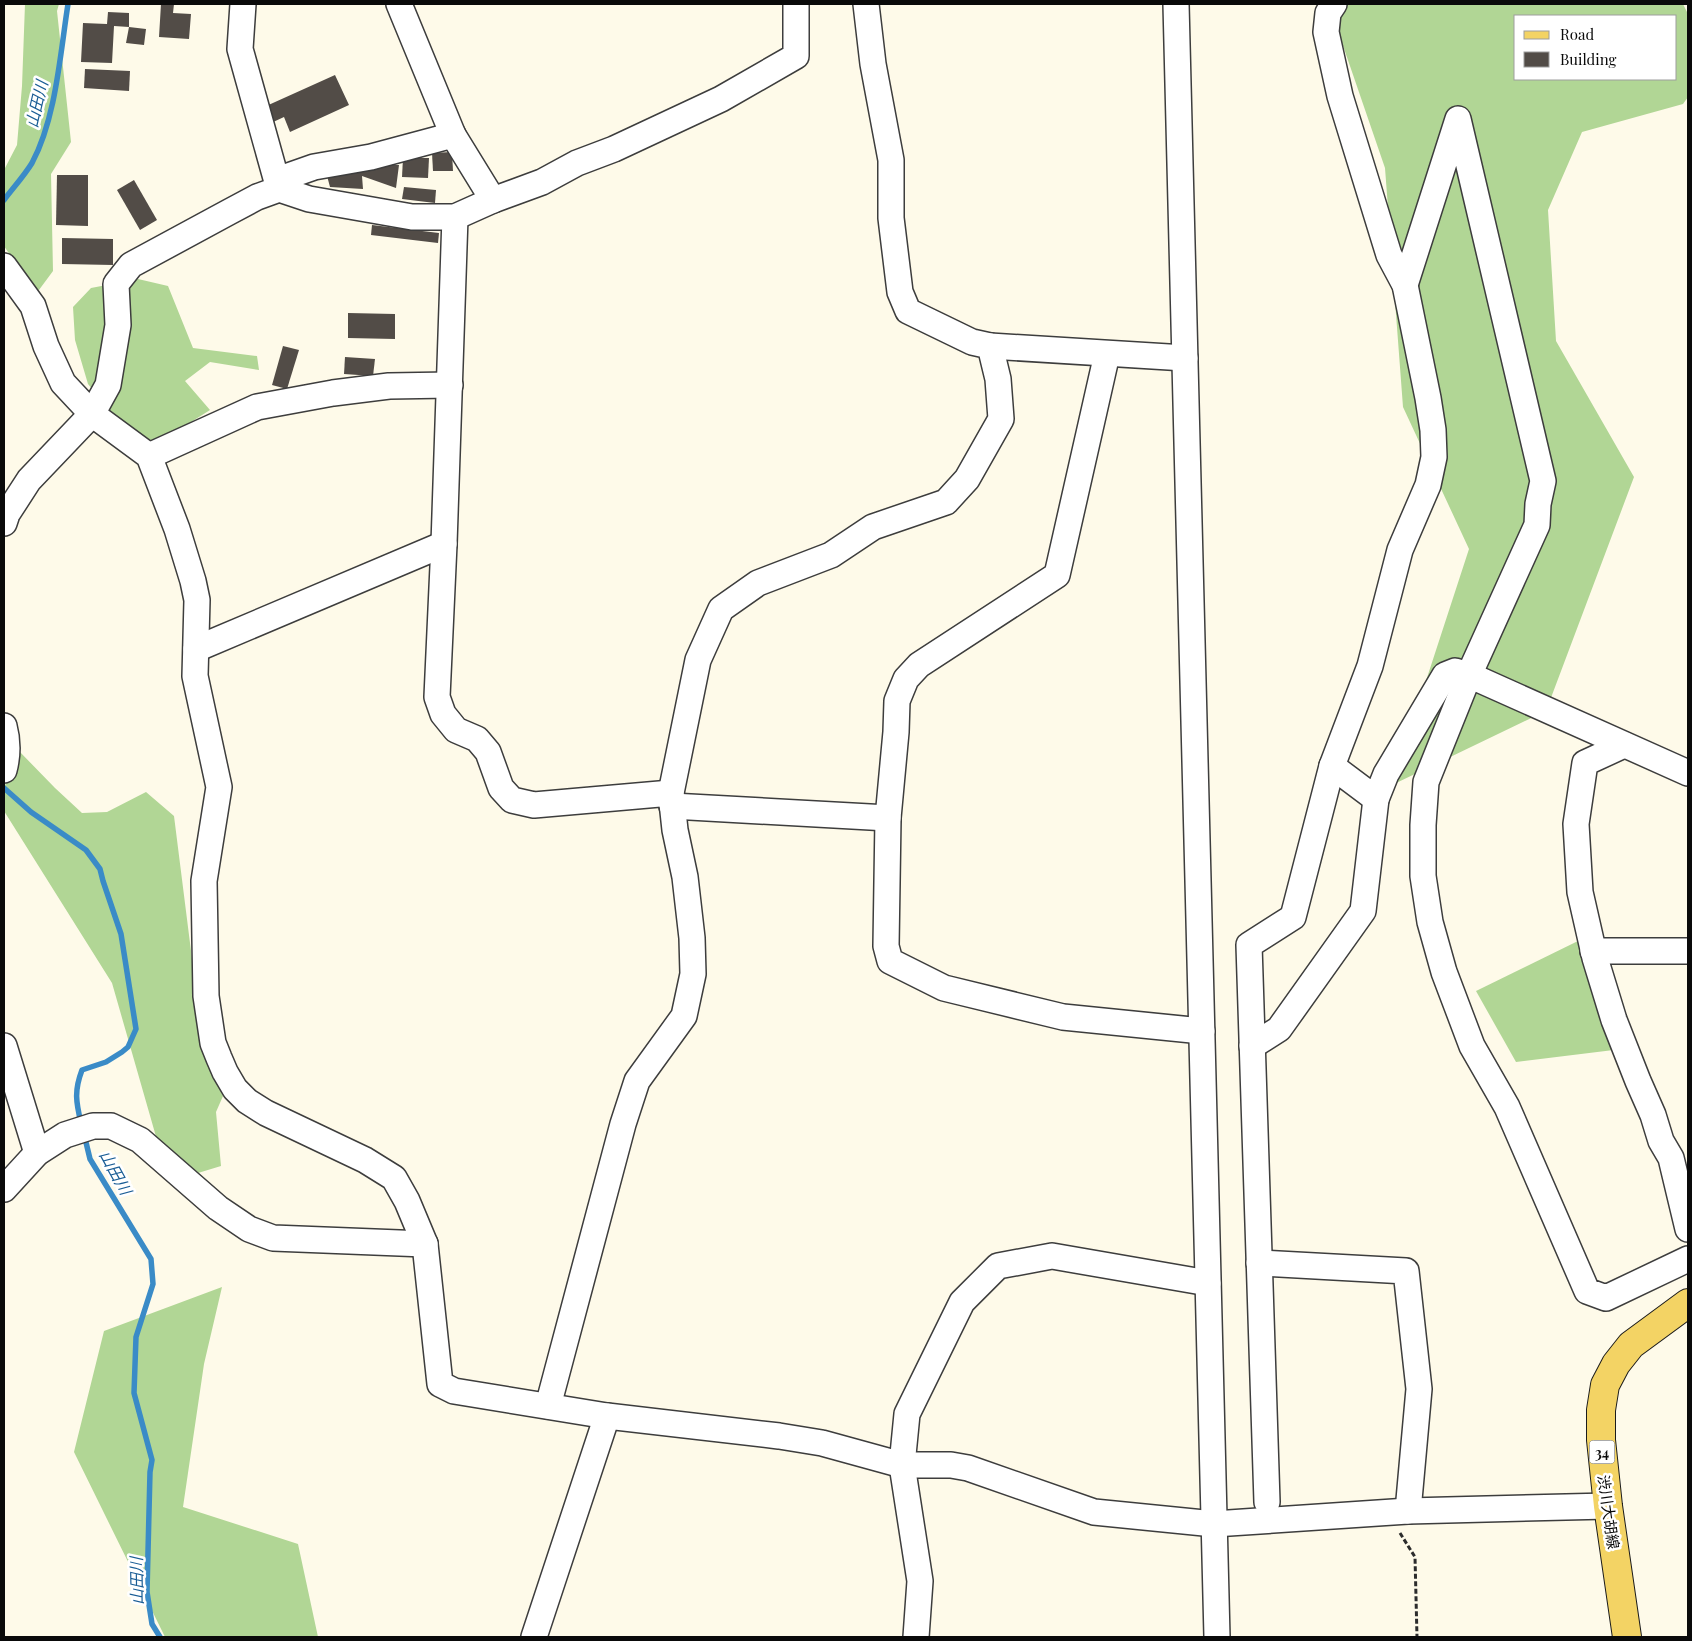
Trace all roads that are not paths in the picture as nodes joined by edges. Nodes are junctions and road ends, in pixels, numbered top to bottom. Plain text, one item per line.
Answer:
1 (243, 4) edge
2 (399, 4) edge
3 (796, 4) edge
4 (866, 4) edge
5 (1176, 4) edge
6 (1334, 4) edge
7 (453, 135) junction
8 (278, 185) junction
9 (493, 200) junction
10 (455, 217) junction
11 (4, 266) edge
12 (1405, 285) junction
13 (990, 346) junction
14 (1108, 354) junction
15 (1185, 358) junction
16 (450, 385) junction
17 (92, 414) junction
18 (149, 456) junction
19 (4, 523) edge
20 (444, 544) junction
21 (196, 649) junction
22 (1469, 675) junction
23 (4, 726) edge
24 (1624, 746) junction
25 (1332, 766) junction
26 (4, 770) edge
27 (1688, 773) edge
28 (1376, 799) junction
29 (672, 800) junction
30 (888, 818) junction
31 (1593, 951) junction
32 (1688, 951) edge
33 (1202, 1031) junction
34 (4, 1046) edge
35 (1252, 1046) junction
36 (37, 1153) junction
37 (4, 1189) edge
38 (1688, 1229) edge
39 (425, 1244) junction
40 (1688, 1259) edge
41 (1259, 1263) junction
42 (1208, 1282) junction
43 (1688, 1303) edge
44 (548, 1406) junction
45 (607, 1416) junction
46 (902, 1465) junction
47 (1267, 1502) dead end
48 (1608, 1506) junction
49 (1398, 1512) junction
50 (1214, 1524) junction
51 (534, 1637) edge
52 (916, 1637) edge
53 (1217, 1637) edge
54 (1627, 1637) edge

1 - 8 street
2 - 7 street
3 - 9 street
4 - 13 street
5 - 15 street
6 - 12 street
7 - 8 street
7 - 9 street
8 - 10 street
8 - 17 street
9 - 10 street
10 - 16 street
11 - 17 street
12 - 22 street
12 - 25 street
13 - 14 street
13 - 29 street
14 - 15 street
14 - 30 street
15 - 33 street
16 - 18 street
16 - 20 street
17 - 18 street
17 - 19 street
18 - 21 street
20 - 21 street
20 - 29 street
21 - 39 street
22 - 24 street
22 - 28 street
22 - 40 street
23 - 26 street
24 - 27 street
24 - 31 street
25 - 28 street
25 - 35 street
28 - 35 street
29 - 30 street
29 - 44 street
30 - 33 street
31 - 32 street
31 - 38 street
33 - 42 street
34 - 36 street
35 - 41 street
36 - 37 street
36 - 39 street
39 - 44 street
41 - 47 street
41 - 49 street
42 - 46 street
42 - 50 street
43 - 48 main road, 渋川大胡線 / 34
44 - 45 street
45 - 46 street
45 - 51 street
46 - 50 street
46 - 52 street
48 - 49 street
48 - 54 main road, 渋川大胡線 / 34
49 - 50 street
50 - 53 street

